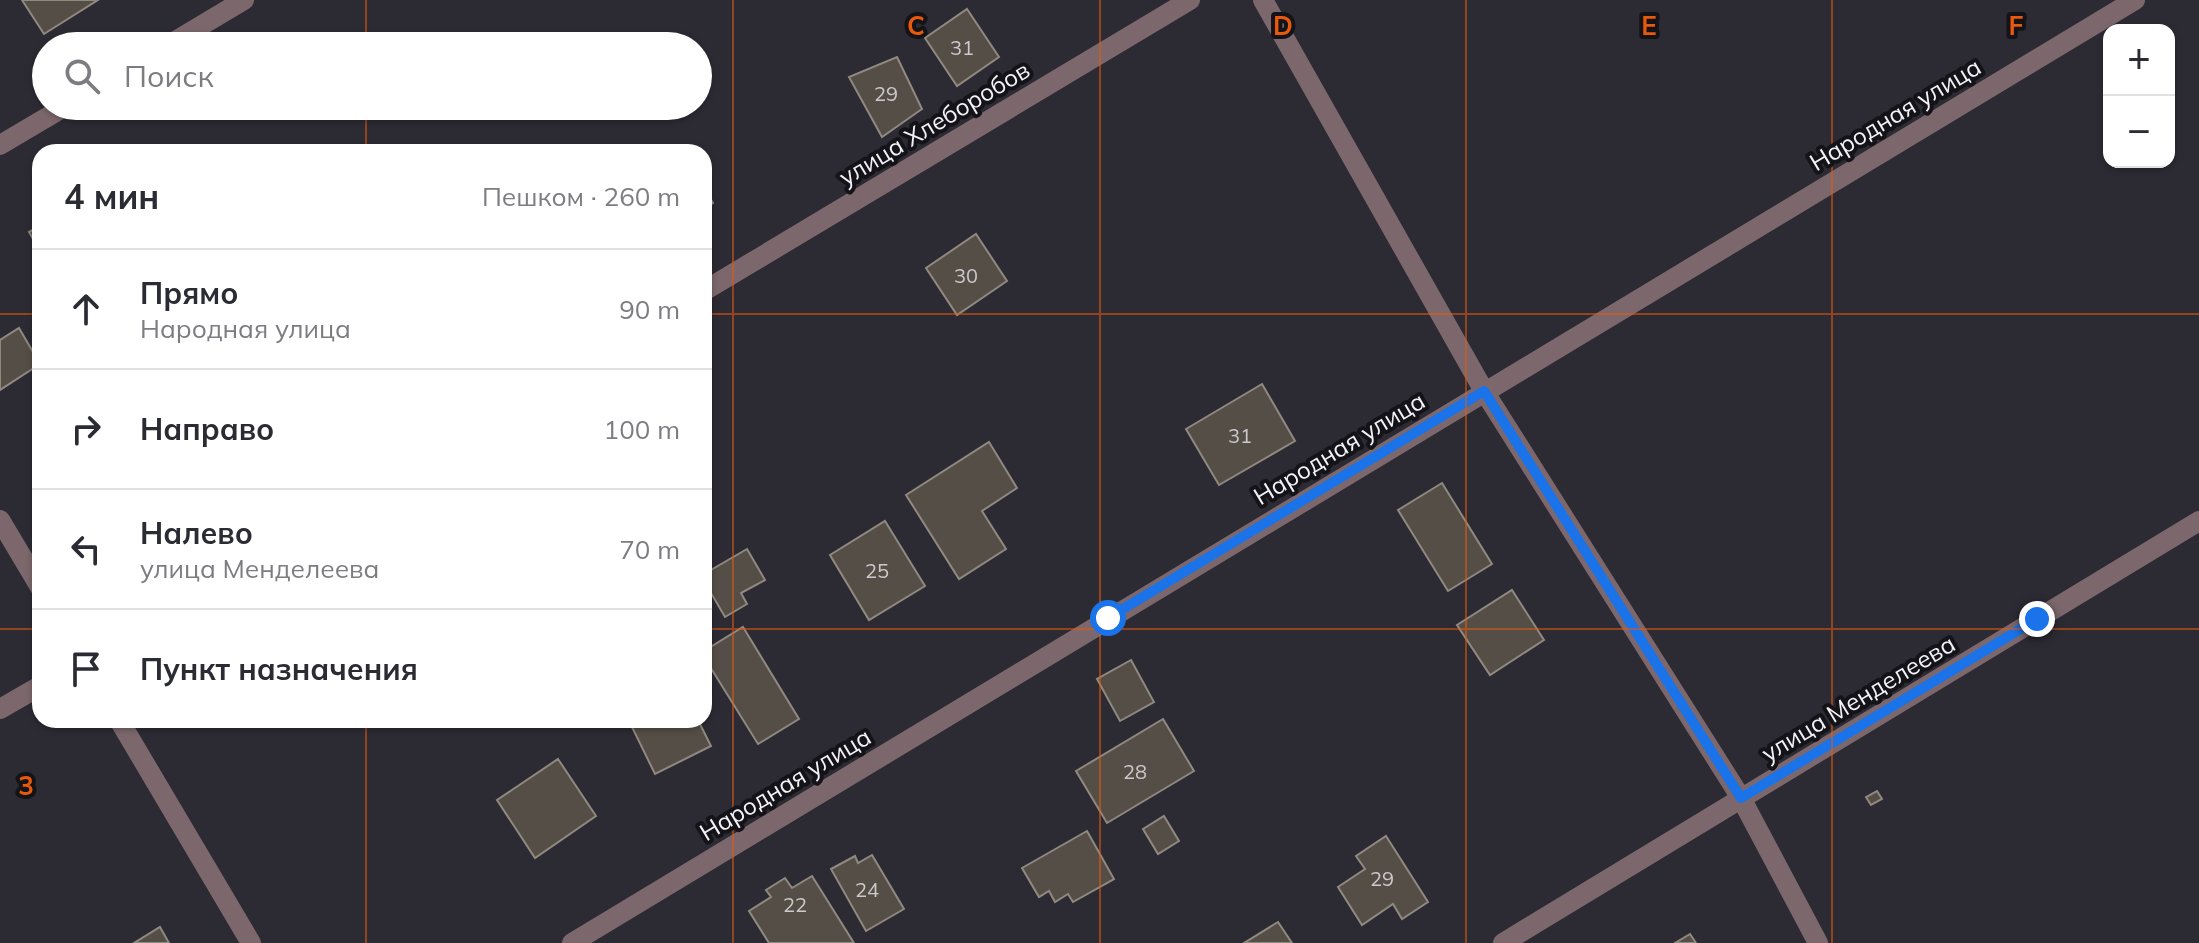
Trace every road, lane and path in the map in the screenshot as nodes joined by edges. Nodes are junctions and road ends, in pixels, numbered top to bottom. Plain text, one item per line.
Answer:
1 (244, 0) edge
2 (1190, 0) edge
3 (1263, 0) edge
4 (2135, 0) edge
5 (190, 32) edge
6 (42, 120) edge
7 (0, 145) edge
8 (712, 286) edge
9 (1484, 391) junction
10 (0, 520) edge
11 (2199, 521) edge
12 (32, 574) edge
13 (32, 691) edge
14 (0, 709) edge
15 (124, 728) edge
16 (1741, 798) junction
17 (251, 943) edge
18 (572, 943) edge
19 (1503, 943) edge
20 (1818, 943) edge

1 - 5 street
2 - 8 street, улица Хлеборобов
3 - 9 street
4 - 9 street, Народная улица
6 - 7 street
9 - 16 street
9 - 18 street, Народная улица
10 - 12 street
11 - 16 street, улица Менделеева
13 - 14 street
15 - 17 street
16 - 19 street, улица Менделеева
16 - 20 street

